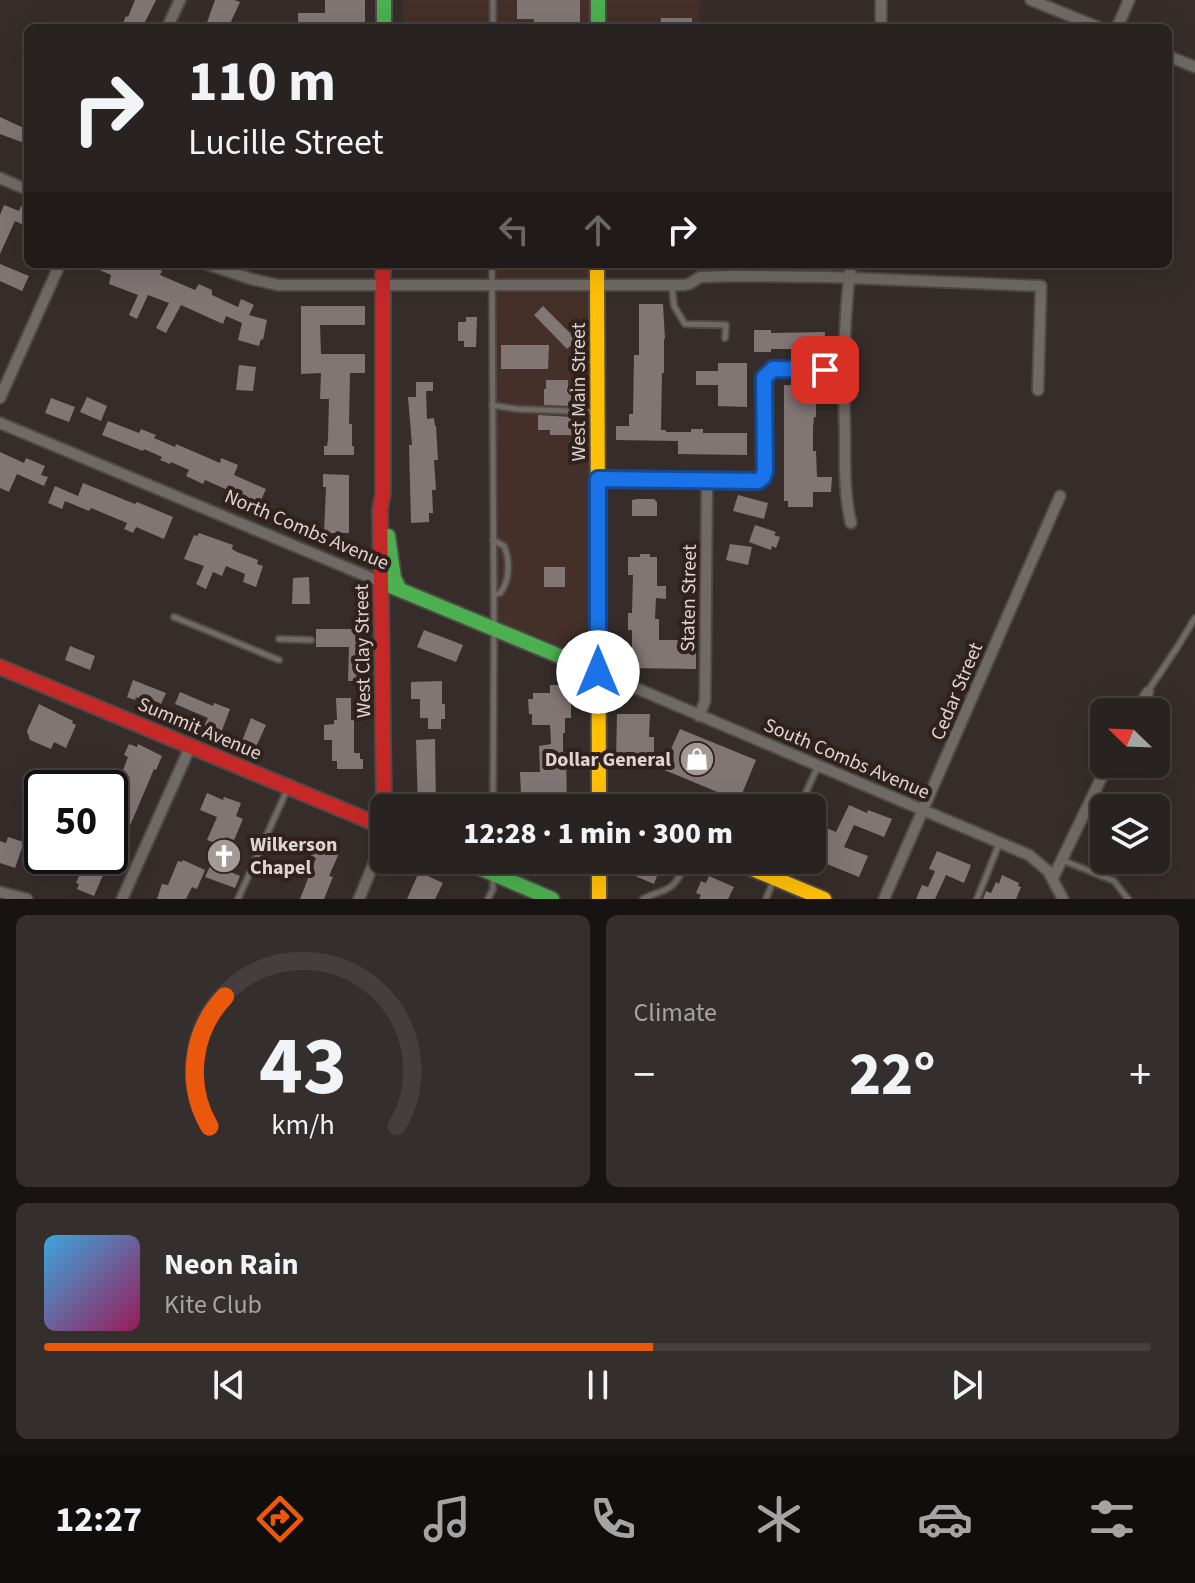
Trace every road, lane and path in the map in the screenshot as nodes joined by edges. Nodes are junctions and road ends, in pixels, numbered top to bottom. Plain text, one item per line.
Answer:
1 (180, 0) edge
2 (384, 0) edge
3 (493, 0) edge
4 (598, 0) edge
5 (881, 0) edge
6 (1031, 0) edge
7 (1129, 0) edge
8 (169, 24) edge
9 (384, 24) edge
10 (493, 24) edge
11 (598, 24) edge
12 (881, 24) edge
13 (1090, 24) edge
14 (1119, 24) edge
15 (1172, 58) edge
16 (1195, 67) edge
17 (0, 178) edge
18 (24, 188) edge
19 (58, 268) edge
20 (219, 268) edge
21 (383, 268) edge
22 (492, 268) edge
23 (597, 268) edge
24 (850, 268) edge
25 (849, 279) junction
26 (383, 285) junction
27 (491, 285) junction
28 (597, 285) junction
29 (672, 285) junction
30 (725, 338) dead end
31 (843, 370) junction
32 (1038, 390) dead end
33 (0, 398) edge
34 (492, 405) junction
35 (598, 412) junction
36 (0, 423) edge
37 (598, 479) junction
38 (707, 480) junction
39 (383, 493) junction
40 (1060, 496) dead end
41 (851, 523) dead end
42 (493, 540) junction
43 (381, 582) junction
44 (400, 590) junction
45 (494, 595) junction
46 (174, 617) dead end
47 (1195, 618) edge
48 (494, 628) junction
49 (279, 639) dead end
50 (311, 640) dead end
51 (279, 660) dead end
52 (0, 667) edge
53 (598, 672) junction
54 (1148, 692) joint
55 (1144, 698) edge
56 (699, 716) junction
57 (191, 745) junction
58 (818, 766) junction
59 (1101, 778) edge
60 (288, 786) junction
61 (384, 794) edge
62 (493, 794) edge
63 (599, 794) edge
64 (805, 794) edge
65 (924, 810) junction
66 (370, 824) edge
67 (1000, 842) junction
68 (1062, 860) junction
69 (370, 872) edge
70 (493, 874) edge
71 (506, 874) edge
72 (599, 874) edge
73 (680, 874) edge
74 (766, 874) edge
75 (771, 876) junction
76 (1053, 878) junction
77 (0, 892) edge
78 (803, 894) edge
79 (27, 899) edge
80 (122, 899) edge
81 (238, 899) edge
82 (359, 899) edge
83 (488, 899) edge
84 (552, 899) edge
85 (599, 899) edge
86 (643, 899) edge
87 (766, 899) edge
88 (824, 899) edge
89 (884, 899) edge
90 (977, 899) edge
91 (1063, 899) edge
92 (1128, 899) edge

1 - 8 street
2 - 9 main road
3 - 10 lane
4 - 11 main road
5 - 12 street
6 - 13 street
7 - 14 street
15 - 16 street
17 - 18 street
19 - 33 street
20 - 26 street
21 - 26 main road, West Clay Street
22 - 27 lane
23 - 28 main road, West Main Street
24 - 25 street
25 - 29 street
25 - 31 street
25 - 32 street
26 - 27 street
26 - 39 main road, West Clay Street
27 - 28 street
27 - 34 lane
28 - 29 street
28 - 35 main road, West Main Street
29 - 30 lane
31 - 38 street
31 - 41 street
34 - 35 lane
34 - 42 lane
35 - 37 main road, West Main Street
36 - 43 street, North Combs Avenue
37 - 38 street
37 - 53 main road, West Main Street
38 - 56 street, Staten Street
39 - 43 main road, West Clay Street
39 - 44 main road, West Clay Street
40 - 65 street, Cedar Street
42 - 45 lane
42 - 45 lane
43 - 44 main road, North Combs Avenue
43 - 61 main road, West Clay Street
44 - 48 main road, North Combs Avenue
45 - 48 lane
46 - 51 lane
47 - 54 lane
48 - 53 main road, North Combs Avenue
48 - 62 lane
49 - 50 lane
52 - 57 main road, Summit Avenue
53 - 56 street, South Combs Avenue
53 - 63 main road, West Main Street
54 - 55 street
56 - 58 street, South Combs Avenue
57 - 60 main road, Summit Avenue
57 - 80 street
58 - 64 lane
58 - 65 street, South Combs Avenue
59 - 68 street
60 - 66 main road, Summit Avenue
60 - 81 lane
65 - 67 street, South Combs Avenue
65 - 89 street, Cedar Street
67 - 76 street, South Combs Avenue
67 - 90 lane
68 - 76 street
68 - 92 lane
69 - 82 street
70 - 83 lane
71 - 84 main road
72 - 85 main road
73 - 86 lane
74 - 75 main road
75 - 78 main road
75 - 87 lane
76 - 91 street, South Combs Avenue
77 - 79 street
78 - 88 main road

